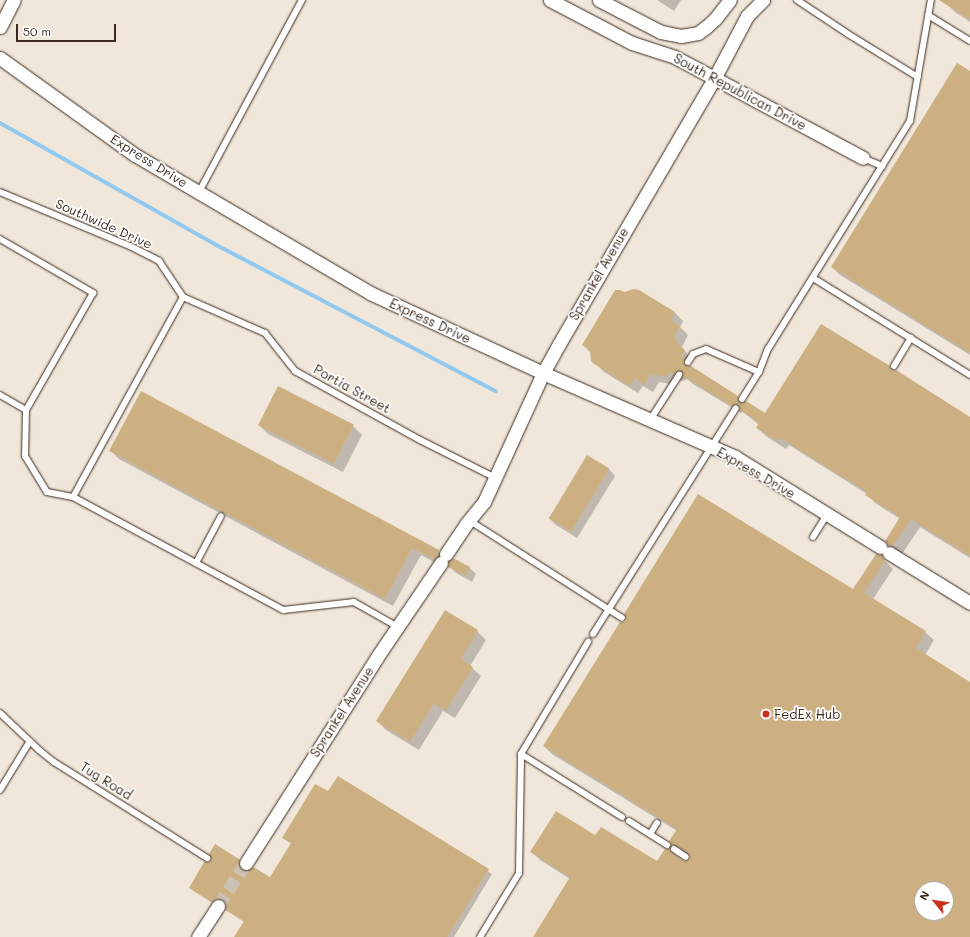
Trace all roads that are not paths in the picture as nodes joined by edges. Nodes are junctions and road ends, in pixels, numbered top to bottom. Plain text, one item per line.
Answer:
1 (14, 0) edge
2 (302, 0) edge
3 (550, 0) edge
4 (599, 0) edge
5 (730, 0) edge
6 (763, 0) edge
7 (797, 0) edge
8 (930, 0) edge
9 (928, 15) junction
10 (0, 27) edge
11 (970, 41) edge
12 (0, 58) edge
13 (715, 77) junction
14 (918, 77) junction
15 (863, 158) joint
16 (882, 166) junction
17 (0, 192) edge
18 (199, 192) junction
19 (0, 239) edge
20 (813, 278) junction
21 (183, 297) junction
22 (911, 338) junction
23 (688, 362) dead end
24 (894, 366) dead end
25 (759, 372) junction
26 (543, 373) junction
27 (679, 375) dead end
28 (970, 375) edge
29 (0, 395) edge
30 (742, 399) dead end
31 (736, 408) dead end
32 (26, 410) junction
33 (650, 420) junction
34 (710, 447) junction
35 (496, 478) junction
36 (73, 497) junction
37 (827, 515) junction
38 (221, 516) dead end
39 (470, 521) junction
40 (813, 537) dead end
41 (196, 563) junction
42 (970, 603) edge
43 (608, 608) junction
44 (622, 618) dead end
45 (398, 626) junction
46 (593, 634) dead end
47 (588, 642) dead end
48 (0, 713) edge
49 (30, 741) junction
50 (521, 754) junction
51 (0, 790) edge
52 (622, 817) dead end
53 (629, 821) dead end
54 (657, 823) dead end
55 (650, 834) junction
56 (667, 845) dead end
57 (674, 849) dead end
58 (686, 857) dead end
59 (207, 858) dead end
60 (246, 863) tunnel mouth
61 (218, 906) tunnel mouth
62 (198, 937) edge
63 (480, 937) edge

1 - 10 street
2 - 18 lane
3 - 13 street, South Republican Drive
4 - 5 street
6 - 13 street, Sprankel Avenue
7 - 14 lane
8 - 9 lane
9 - 11 lane
9 - 14 lane
12 - 18 street, Express Drive
13 - 15 street, South Republican Drive
13 - 26 street, Sprankel Avenue
14 - 16 lane
15 - 16 lane
16 - 20 lane
17 - 21 lane, Southwide Drive
18 - 26 street, Express Drive
19 - 32 lane
20 - 22 lane
20 - 25 lane
21 - 35 lane, Portia Street
21 - 36 lane
22 - 24 lane
22 - 28 lane
23 - 25 lane
25 - 30 lane
26 - 33 street, Express Drive
26 - 35 street, Sprankel Avenue
27 - 33 lane
29 - 32 lane
31 - 34 lane
32 - 36 lane
33 - 34 street, Express Drive
34 - 37 street, Express Drive
34 - 43 lane
35 - 39 street, Sprankel Avenue
36 - 41 lane
37 - 40 lane
37 - 42 street, Express Drive
38 - 41 lane
39 - 43 lane
39 - 45 street, Sprankel Avenue
41 - 45 lane
43 - 44 lane
43 - 46 lane
45 - 60 street, Sprankel Avenue
47 - 50 lane
48 - 49 lane, Tug Road
49 - 51 lane
49 - 59 lane, Tug Road
50 - 52 lane
50 - 63 lane
53 - 55 lane
54 - 55 lane
55 - 56 lane
57 - 58 lane
61 - 62 street

